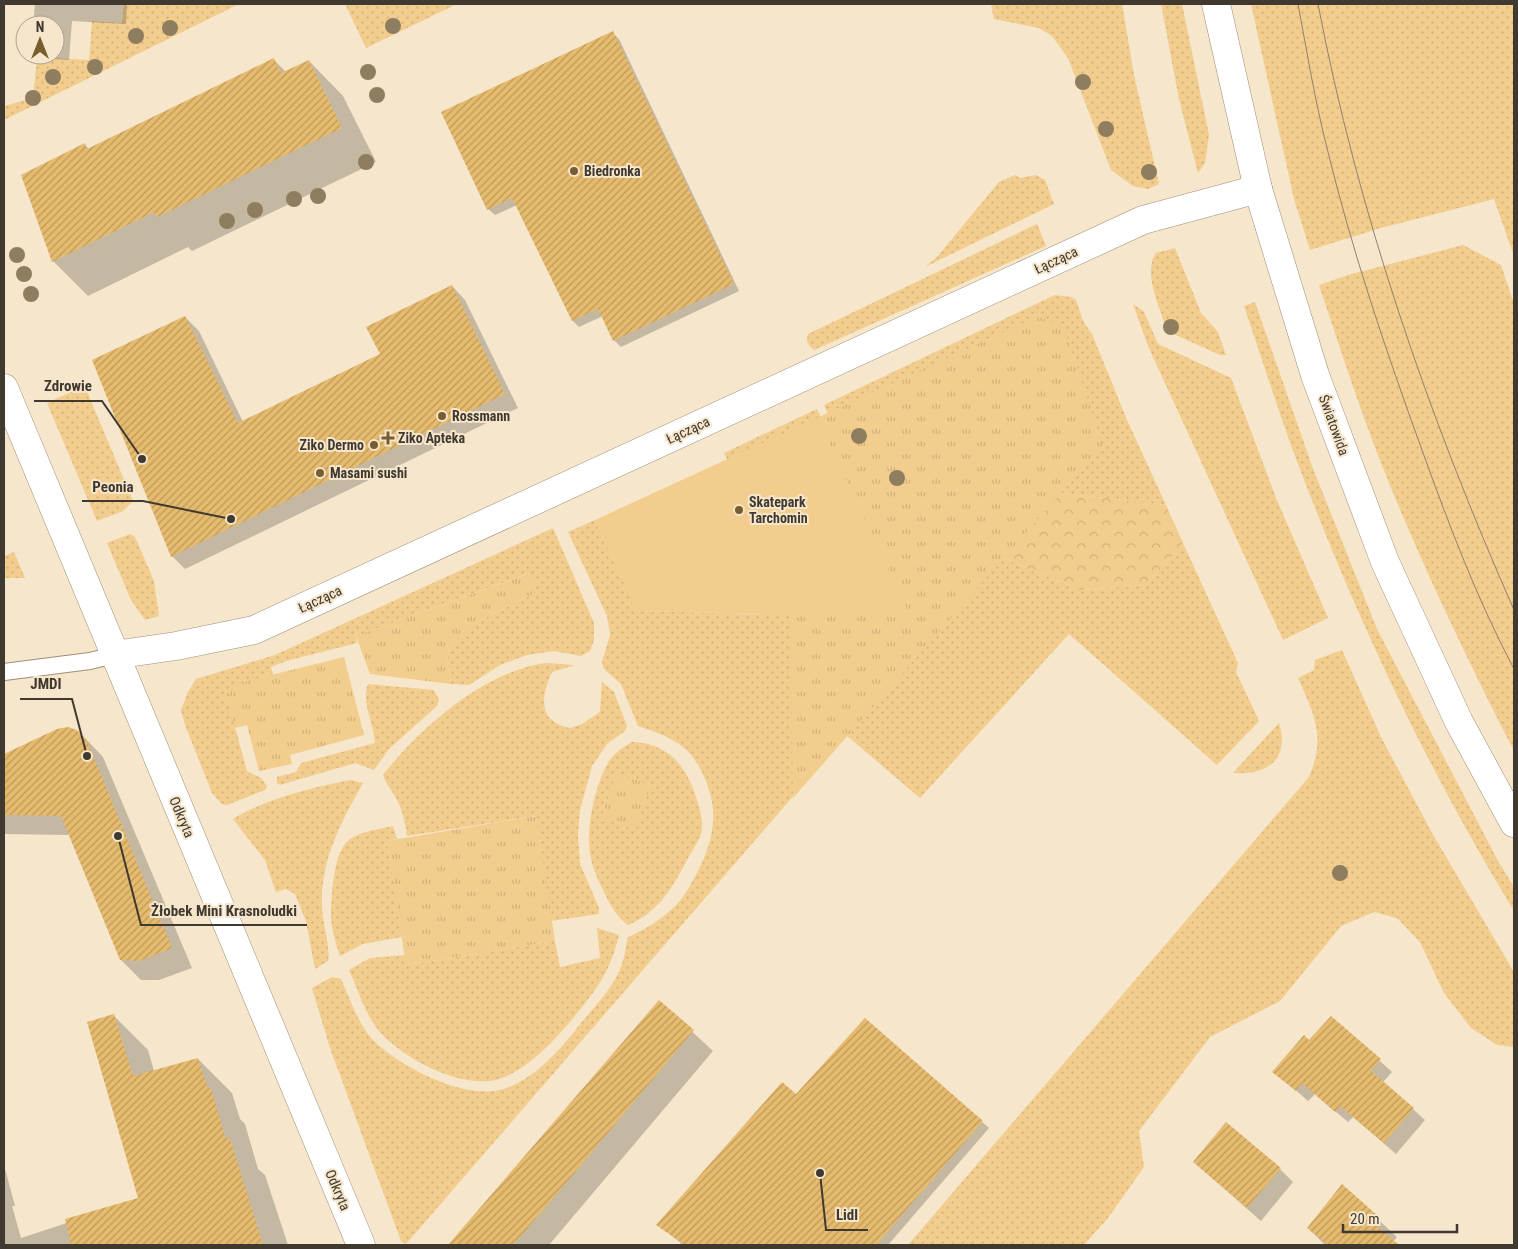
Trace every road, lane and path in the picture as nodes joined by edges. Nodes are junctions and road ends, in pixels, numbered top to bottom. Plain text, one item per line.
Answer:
1 (1216, 4) edge
2 (1258, 189) junction
3 (4, 388) edge
4 (114, 655) junction
5 (4, 672) edge
6 (1514, 823) edge
7 (361, 1245) edge

1 - 2 street, Światowida
2 - 4 street, Łącząca
2 - 6 street, Światowida
3 - 4 street, Odkryta
4 - 5 lane
4 - 7 street, Odkryta

